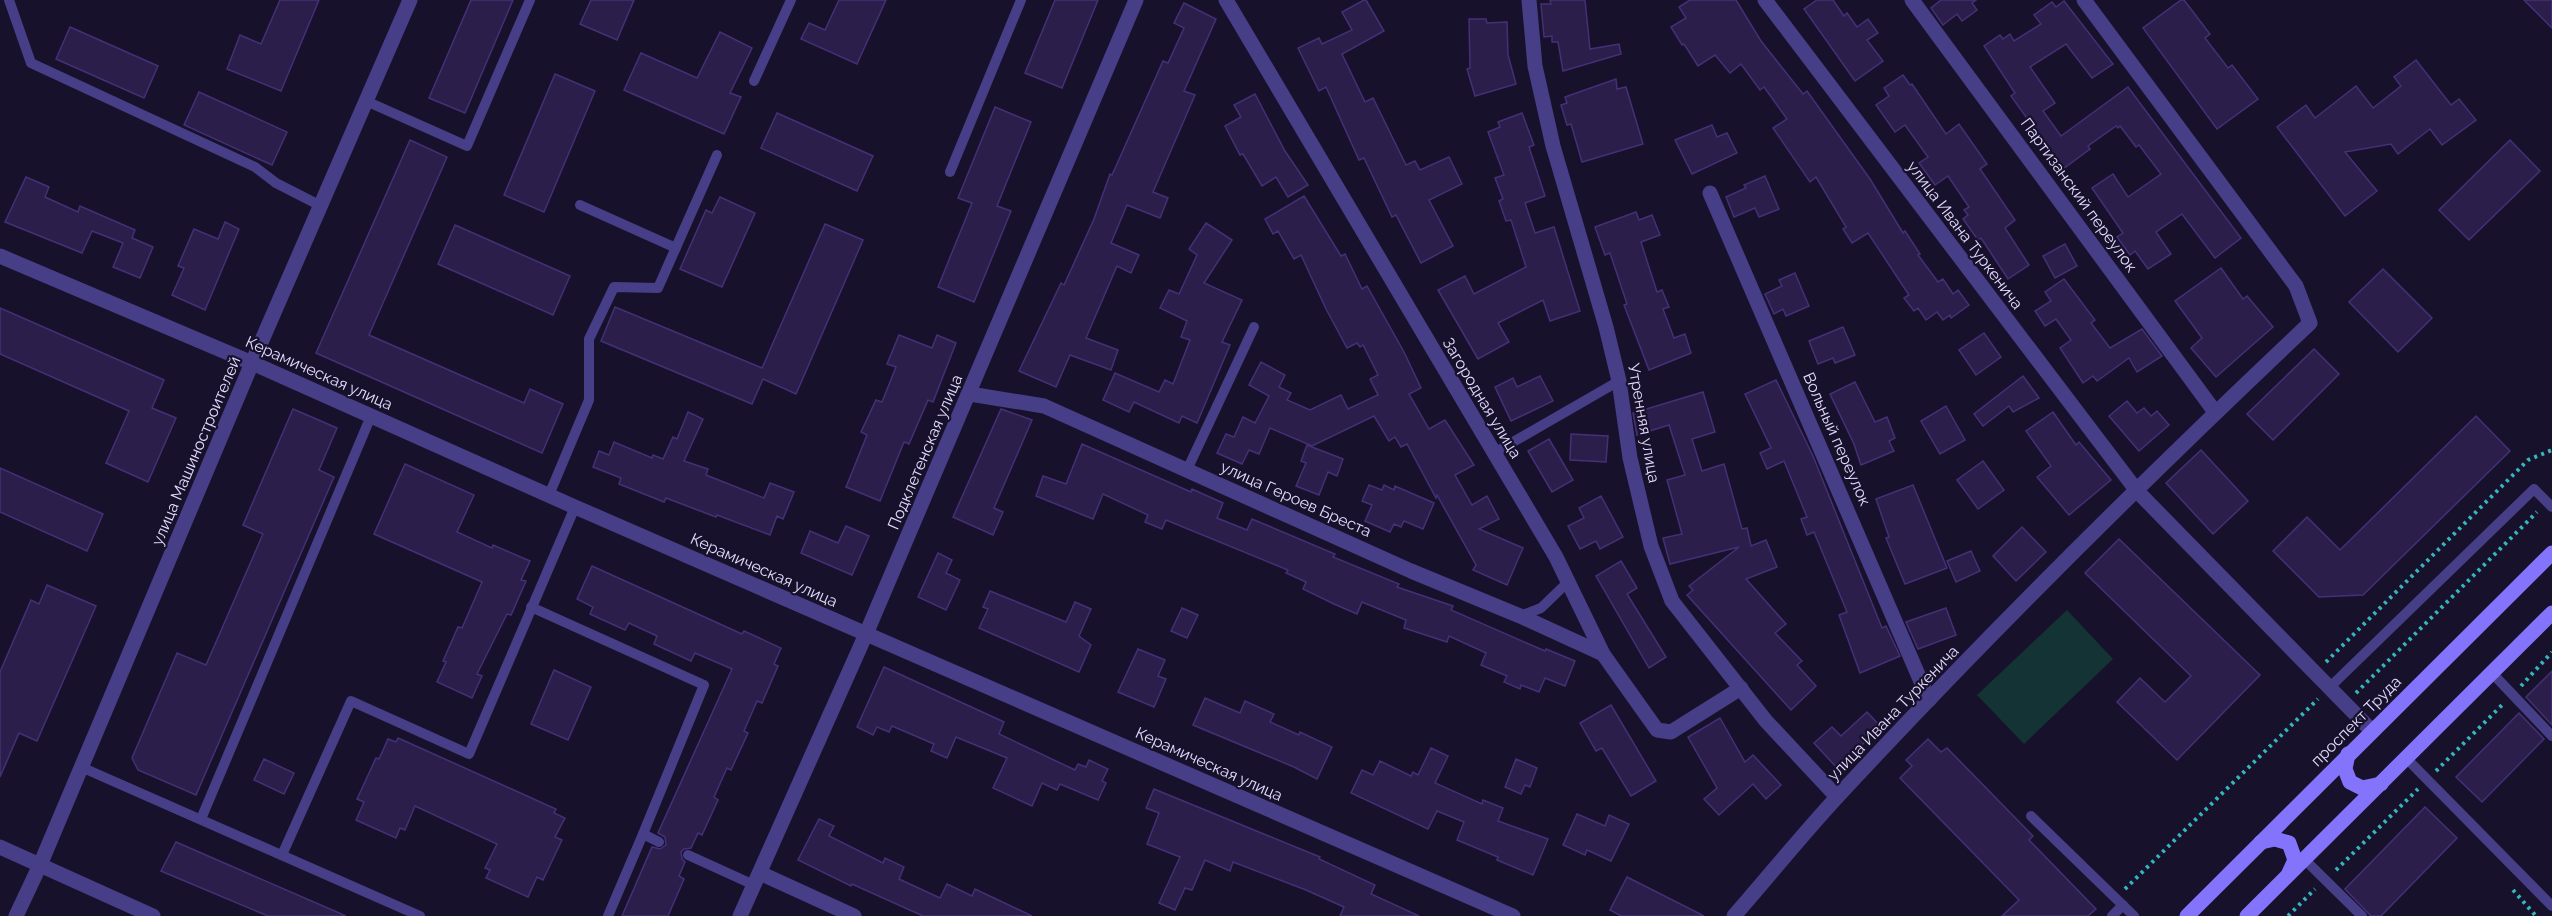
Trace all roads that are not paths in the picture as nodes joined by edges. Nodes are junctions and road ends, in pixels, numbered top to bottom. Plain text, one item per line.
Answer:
1 (9, 0) edge
2 (410, 0) edge
3 (530, 0) edge
4 (791, 0) edge
5 (1021, 0) edge
6 (1136, 0) edge
7 (1226, 0) edge
8 (1529, 0) edge
9 (1765, 0) edge
10 (1912, 0) edge
11 (2084, 0) edge
12 (754, 81) dead end
13 (366, 101) junction
14 (717, 155) dead end
15 (950, 172) dead end
16 (1710, 193) dead end
17 (580, 205) dead end
18 (321, 206) junction
19 (676, 248) junction
20 (0, 256) edge
21 (1254, 327) dead end
22 (252, 363) junction
23 (1619, 381) junction
24 (970, 394) junction
25 (2215, 412) junction
26 (371, 416) junction
27 (1494, 453) junction
28 (1187, 470) junction
29 (2136, 491) junction
30 (549, 495) junction
31 (2549, 504) edge
32 (575, 507) junction
33 (2552, 553) edge
34 (1568, 582) junction
35 (531, 607) junction
36 (2552, 613) edge
37 (1520, 616) junction
38 (866, 634) junction
39 (1603, 654) junction
40 (2492, 673) junction
41 (1741, 688) junction
42 (2329, 688) junction
43 (1929, 700) junction
44 (2372, 731) junction
45 (2552, 736) edge
46 (2348, 754) junction
47 (2406, 758) junction
48 (81, 767) junction
49 (2381, 784) junction
50 (1837, 797) junction
51 (2031, 816) dead end
52 (201, 819) junction
53 (643, 834) junction
54 (659, 842) dead end
55 (2261, 842) junction
56 (0, 847) edge
57 (282, 855) junction
58 (688, 855) dead end
59 (2304, 859) junction
60 (40, 865) junction
61 (2289, 873) junction
62 (757, 879) junction
63 (2123, 905) junction
64 (2552, 906) edge
65 (16, 916) edge
66 (153, 916) edge
67 (420, 916) edge
68 (608, 916) edge
69 (740, 916) edge
70 (854, 916) edge
71 (1514, 916) edge
72 (1734, 916) edge
73 (2112, 916) edge
74 (2134, 916) edge
75 (2187, 916) edge
76 (2247, 916) edge
77 (2362, 916) edge

1 - 18 lane
2 - 13 street, улица Машиностроителей
3 - 13 lane
4 - 12 lane
5 - 15 lane
6 - 24 street, Подклетенская улица
7 - 27 street, Загородная улица
8 - 23 street, Утренняя улица
9 - 29 street, улица Ивана Туркенича
10 - 25 street, Партизанский переулок
11 - 25 street, улица Ивана Туркенича
13 - 18 street, улица Машиностроителей
14 - 19 lane
16 - 43 street, Вольный переулок
17 - 19 lane
18 - 22 street, улица Машиностроителей
19 - 30 lane
20 - 22 street, Керамическая улица
21 - 28 lane
22 - 26 street, Керамическая улица
22 - 48 street, улица Машиностроителей
23 - 27 lane
23 - 41 street, Утренняя улица
24 - 28 street, улица Героев Бреста
24 - 38 street, Подклетенская улица
25 - 29 street, улица Ивана Туркенича
26 - 30 street, Керамическая улица
26 - 52 lane
27 - 34 street, Загородная улица
28 - 37 street, улица Героев Бреста
29 - 42 street, улица Ивана Туркенича
29 - 43 street, улица Ивана Туркенича
30 - 32 street, Керамическая улица
31 - 42 lane
32 - 35 lane
32 - 38 street, Керамическая улица
33 - 44 main road, проспект Труда
34 - 37 lane
34 - 39 street, Загородная улица
35 - 53 lane
35 - 57 lane
36 - 40 main road
37 - 39 street, улица Героев Бреста
38 - 62 street, Подклетенская улица
38 - 71 street, Керамическая улица
39 - 41 street, Загородная улица
40 - 45 lane
40 - 47 main road
41 - 50 street, Утренняя улица
42 - 44 street, улица Ивана Туркенича
43 - 50 street, улица Ивана Туркенича
44 - 46 main road, проспект Труда
46 - 49 main road
46 - 55 main road, проспект Труда
47 - 49 main road
47 - 64 lane
48 - 52 lane
48 - 60 street, улица Машиностроителей
49 - 59 main road
50 - 72 street, улица Ивана Туркенича
51 - 63 lane
52 - 57 lane
53 - 54 lane
53 - 68 lane
55 - 61 main road
55 - 75 main road, проспект Труда
56 - 60 street
57 - 67 lane
58 - 62 lane
59 - 61 main road
59 - 77 lane
60 - 65 street, улица Машиностроителей
60 - 66 street
61 - 76 main road
62 - 69 street, Подклетенская улица
62 - 70 street
63 - 73 lane
63 - 74 lane

